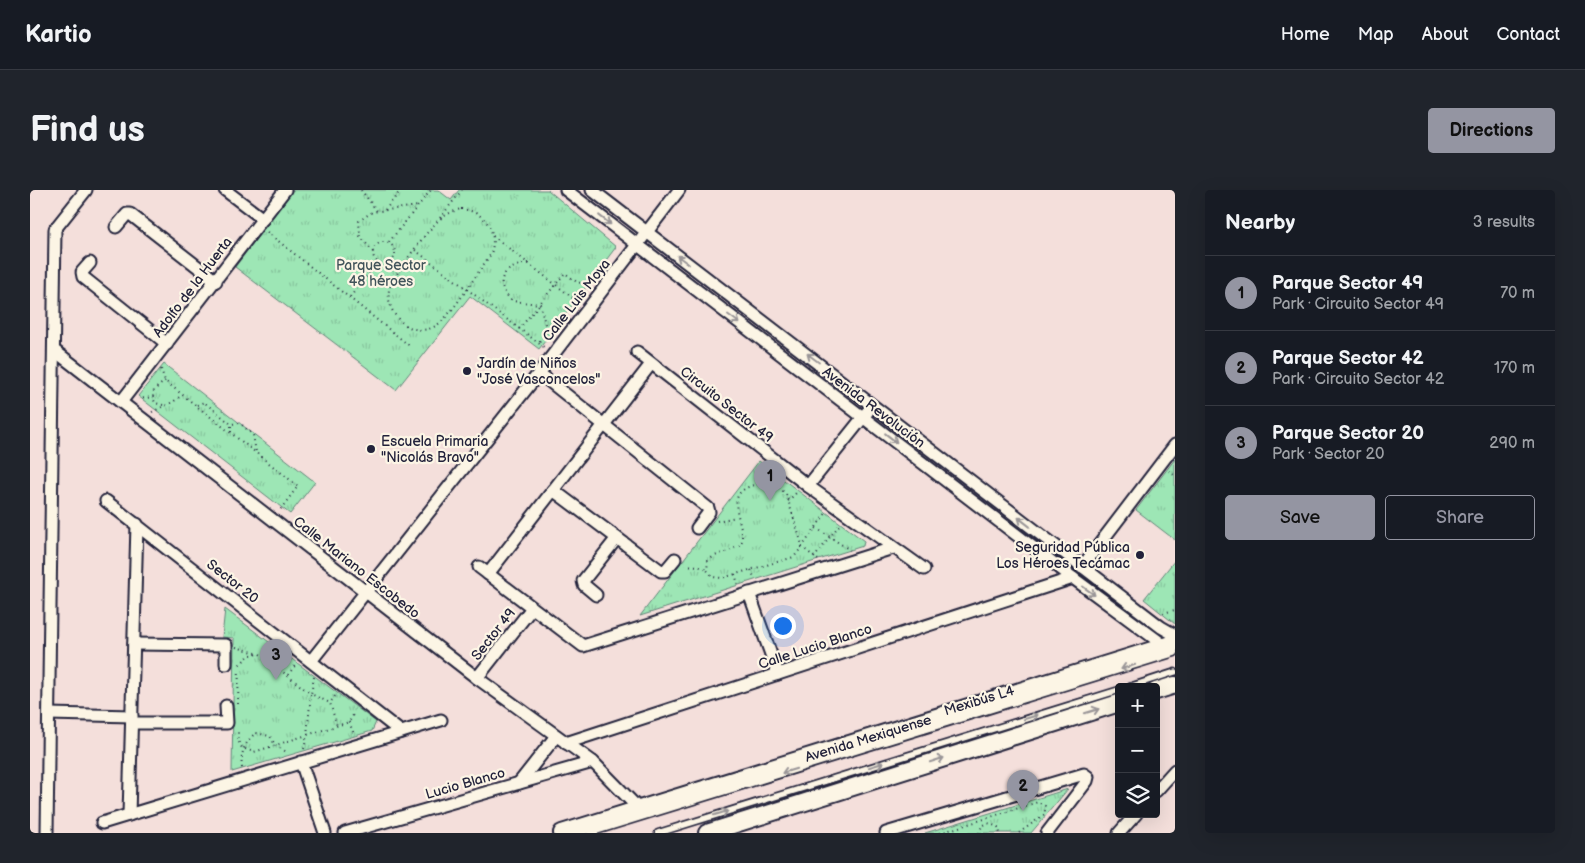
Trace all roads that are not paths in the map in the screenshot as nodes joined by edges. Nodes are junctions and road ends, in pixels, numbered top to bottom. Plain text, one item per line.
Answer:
1 (86, 190) edge
2 (225, 190) edge
3 (285, 190) edge
4 (566, 190) edge
5 (592, 190) edge
6 (679, 190) edge
7 (261, 222) junction
8 (116, 226) dead end
9 (646, 233) junction
10 (637, 246) junction
11 (90, 263) dead end
12 (216, 281) junction
13 (167, 344) junction
14 (55, 351) junction
15 (637, 352) dead end
16 (652, 364) junction
17 (538, 373) junction
18 (121, 402) junction
19 (873, 404) junction
20 (863, 417) junction
21 (603, 426) junction
22 (1175, 445) edge
23 (808, 486) junction
24 (552, 490) junction
25 (106, 501) dead end
26 (136, 524) junction
27 (696, 528) dead end
28 (617, 538) junction
29 (893, 548) junction
30 (672, 562) road end
31 (1082, 567) junction
32 (924, 569) dead end
33 (1073, 578) junction
34 (366, 592) junction
35 (749, 593) junction
36 (596, 595) dead end
37 (532, 608) junction
38 (134, 644) junction
39 (1172, 644) edge
40 (313, 663) junction
41 (226, 664) dead end
42 (1175, 672) edge
43 (778, 674) junction
44 (477, 678) junction
45 (1141, 683) edge
46 (1175, 685) edge
47 (1160, 690) edge
48 (1115, 691) edge
49 (1115, 704) edge
50 (226, 706) dead end
51 (49, 714) junction
52 (132, 719) junction
53 (442, 720) dead end
54 (401, 732) junction
55 (556, 736) junction
56 (566, 743) junction
57 (301, 762) junction
58 (593, 762) junction
59 (1175, 770) edge
60 (519, 783) junction
61 (1160, 787) edge
62 (639, 809) junction
63 (129, 815) junction
64 (1132, 818) edge
65 (102, 823) dead end
66 (740, 829) edge
67 (47, 833) edge
68 (325, 833) edge
69 (345, 833) edge
70 (562, 833) edge
71 (590, 833) edge
72 (658, 833) edge
73 (707, 833) edge
74 (886, 833) edge
75 (1047, 833) edge
76 (1119, 833) edge

1 - 14 street
2 - 7 street
3 - 7 street, Adolfo de la Huerta
4 -> 10 street, Avenida Revolución
5 - 9 street, Avenida Revolución
6 - 9 street, Calle Luis Moya
7 - 12 street, Adolfo de la Huerta
8 - 12 street
9 - 10 street, Calle Luis Moya
19 -> 9 street, Avenida Revolución
10 - 17 street, Calle Luis Moya
10 -> 20 street, Avenida Revolución
11 - 13 street
12 - 13 street, Adolfo de la Huerta
13 - 18 street, Adolfo de la Huerta
14 - 18 street, Calle Mariano Escobedo
14 - 51 street
15 - 16 street, Circuito Sector 49
16 - 21 street
16 - 23 street, Circuito Sector 49
17 - 21 street
17 - 34 street, Calle Luis Moya
18 - 34 street, Calle Mariano Escobedo
19 - 20 street
31 -> 19 street, Avenida Revolución
20 - 23 street
20 -> 33 street, Avenida Revolución
21 - 24 street
21 - 27 street
22 - 31 street
23 - 29 street, Circuito Sector 49
24 - 28 street
24 - 37 street, Sector 49
25 - 26 street, Sector 20
26 - 38 street
26 - 40 street, Sector 20
28 - 30 street
28 - 36 street
29 - 32 street, Circuito Sector 49
29 - 35 street
31 - 39 street, Avenida Revolución
33 -> 39 street, Avenida Revolución
33 - 43 street, Calle Lucio Blanco
34 - 40 street
34 - 44 street, Calle Mariano Escobedo
35 - 37 street, Sector 49
35 - 43 street
37 - 44 street, Sector 49
38 - 41 street
38 - 52 street
39 - 62 main road, Avenida Mexiquense
39 -> 71 lane, Mexibús L4
40 - 54 street, Sector 20
42 - 45 lane
43 - 56 street, Calle Lucio Blanco
44 - 55 street, Calle Mariano Escobedo
46 - 47 main road
72 -> 48 lane
66 -> 49 main road
50 - 52 street
51 - 52 street
51 - 67 street
52 - 63 street
53 - 54 street
54 - 57 street
55 - 56 street, Calle Mariano Escobedo
55 - 60 street
56 - 58 street, Calle Mariano Escobedo
57 - 63 street
57 - 68 street
58 - 60 street, Lucio Blanco
58 - 62 street, Calle Mariano Escobedo
59 - 61 street
60 - 69 street, Lucio Blanco
62 - 70 main road, Avenida Mexiquense
63 - 65 street
64 - 76 street
66 - 73 main road
74 - 75 street

